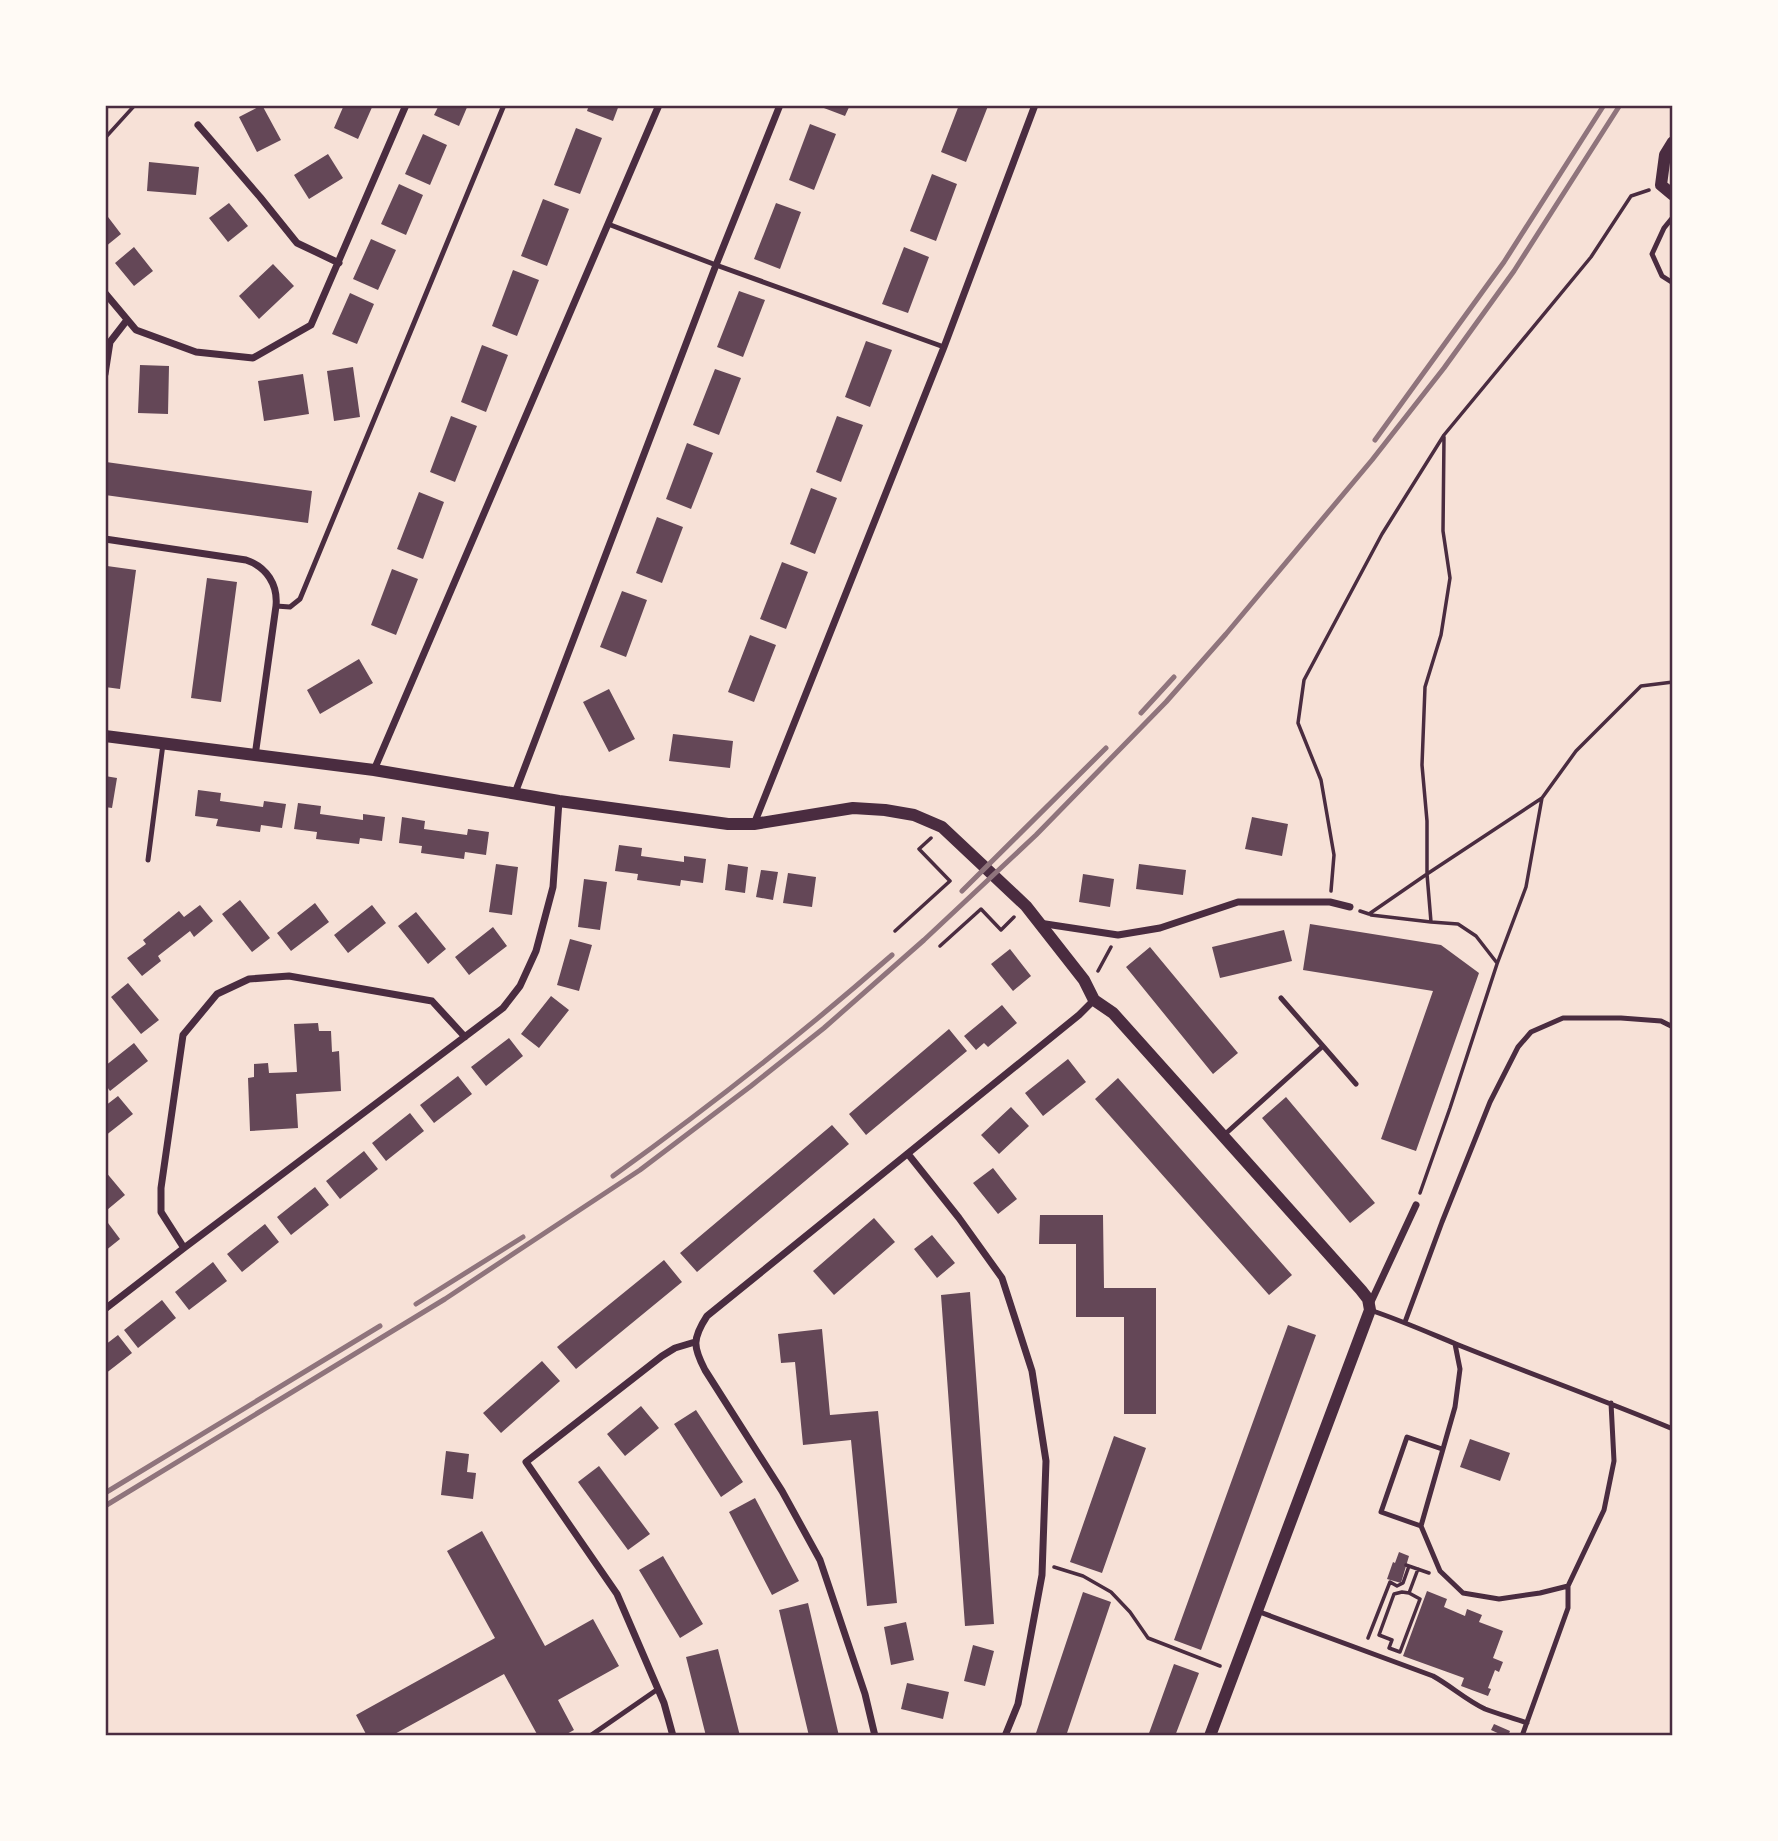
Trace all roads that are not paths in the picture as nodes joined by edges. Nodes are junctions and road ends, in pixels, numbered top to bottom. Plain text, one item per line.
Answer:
1 (406, 105) edge
2 (504, 105) edge
3 (660, 105) edge
4 (780, 105) edge
5 (1035, 105) edge
6 (198, 125) dead end
7 (1673, 142) edge
8 (1673, 195) edge
9 (1673, 217) edge
10 (608, 223) junction
11 (339, 263) junction
12 (716, 265) junction
13 (1673, 283) edge
14 (105, 293) edge
15 (127, 320) junction
16 (944, 346) junction
17 (105, 374) edge
18 (105, 539) edge
19 (276, 606) junction
20 (105, 736) edge
21 (163, 744) junction
22 (255, 755) junction
23 (374, 770) junction
24 (514, 793) junction
25 (559, 801) junction
26 (754, 824) junction
27 (148, 859) dead end
28 (1350, 906) road end
29 (1038, 923) junction
30 (1281, 998) dead end
31 (1094, 1000) junction
32 (1673, 1027) edge
33 (465, 1037) junction
34 (1323, 1046) junction
35 (1356, 1084) dead end
36 (1223, 1136) junction
37 (908, 1154) junction
38 (1416, 1205) road end
39 (184, 1248) junction
40 (1370, 1307) junction
41 (105, 1309) edge
42 (1405, 1322) junction
43 (695, 1342) junction
44 (1455, 1344) junction
45 (1611, 1403) junction
46 (1673, 1429) edge
47 (1442, 1449) junction
48 (1421, 1526) junction
49 (1568, 1586) junction
50 (1257, 1611) junction
51 (658, 1689) junction
52 (1527, 1723) junction
53 (590, 1736) edge
54 (673, 1736) edge
55 (875, 1736) edge
56 (1005, 1736) edge
57 (1210, 1736) edge
58 (1522, 1736) edge

1 - 11 street
2 - 19 lane
3 - 10 street
4 - 12 street
5 - 16 street
6 - 11 street
7 - 8 street
9 - 13 lane
10 - 12 lane
10 - 23 street
11 - 15 street
12 - 16 lane
12 - 24 street
14 - 15 street
15 - 17 street
16 - 26 street
18 - 19 street
19 - 22 street
20 - 21 street
21 - 22 street
21 - 27 lane
22 - 23 street
23 - 24 street
24 - 25 street
25 - 26 street
25 - 33 street
26 - 29 street
28 - 29 street
29 - 31 street
30 - 34 lane
31 - 36 street
31 - 37 street
32 - 42 lane
33 - 39 street
33 - 39 street
34 - 35 lane
34 - 36 lane
36 - 40 street
37 - 43 street
37 - 56 street
38 - 40 street
39 - 41 street
40 - 42 lane
40 - 50 street
42 - 44 lane
43 - 51 street
43 - 55 street
44 - 45 lane
44 - 47 lane
45 - 46 lane
45 - 49 lane
47 - 48 lane
47 - 48 lane
48 - 49 lane
49 - 52 lane
50 - 52 lane
50 - 57 street
51 - 53 lane
51 - 54 street
52 - 58 lane

